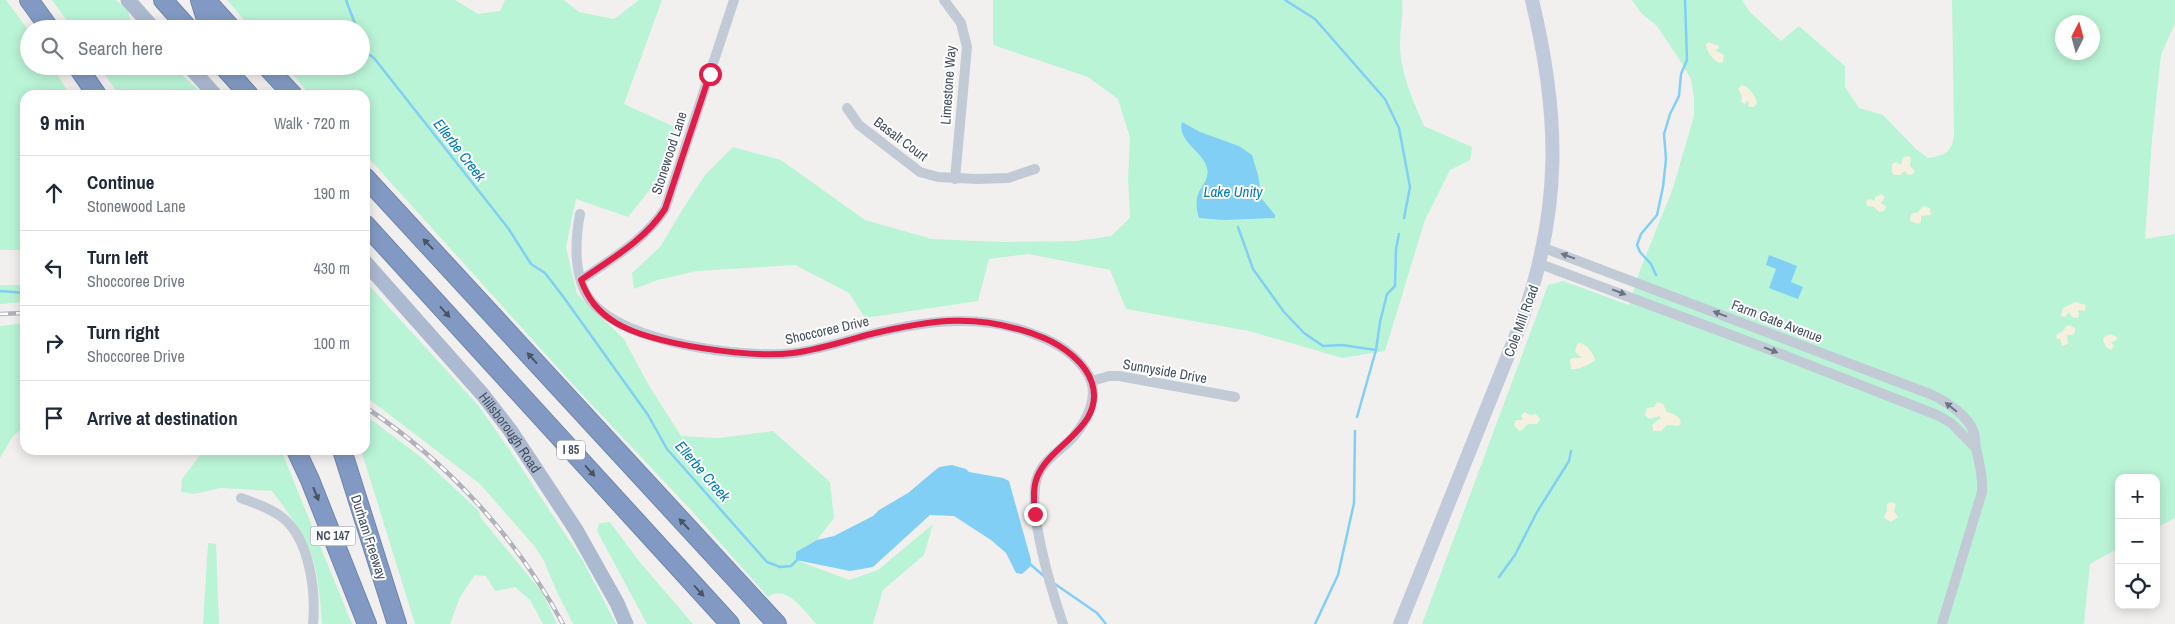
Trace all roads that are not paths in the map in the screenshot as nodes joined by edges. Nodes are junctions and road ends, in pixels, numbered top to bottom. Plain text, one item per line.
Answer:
1 (29, 0) edge
2 (128, 0) edge
3 (163, 0) edge
4 (200, 0) edge
5 (206, 0) edge
6 (734, 0) edge
7 (944, 0) edge
8 (1532, 0) edge
9 (43, 20) edge
10 (146, 20) edge
11 (181, 20) edge
12 (206, 20) edge
13 (224, 20) edge
14 (83, 75) edge
15 (197, 75) edge
16 (224, 75) edge
17 (230, 75) edge
18 (274, 75) edge
19 (94, 90) edge
20 (211, 90) edge
21 (229, 90) edge
22 (244, 90) edge
23 (288, 90) edge
24 (847, 108) dead end
25 (1035, 169) dead end
26 (954, 179) junction
27 (370, 182) edge
28 (580, 214) dead end
29 (370, 229) edge
30 (1544, 248) junction
31 (1540, 264) junction
32 (370, 268) edge
33 (581, 280) junction
34 (1092, 381) junction
35 (1235, 397) dead end
36 (1975, 447) junction
37 (298, 455) edge
38 (344, 455) edge
39 (241, 498) dead end
40 (313, 624) edge
41 (367, 624) edge
42 (397, 624) edge
43 (626, 624) edge
44 (730, 624) edge
45 (777, 624) edge
46 (1063, 624) edge
47 (1400, 624) edge
48 (1942, 624) edge

1 - 9 highway
2 - 10 main road
3 - 11 highway
4 - 12 highway
5 - 13 highway
6 - 33 street, Stonewood Lane
7 - 26 street, Limestone Way
8 - 30 street, Cole Mill Road
14 - 19 highway
15 - 20 main road
16 - 21 highway
17 - 22 highway
18 - 23 highway
24 - 26 street, Basalt Court
25 - 26 street, Basalt Court
45 -> 27 highway, I 85
28 - 33 street, Shoccoree Drive
29 -> 44 highway, I 85
30 - 31 street, Cole Mill Road
36 -> 30 street, Farm Gate Avenue
31 -> 36 street, Farm Gate Avenue
31 - 47 street, Cole Mill Road
32 - 43 main road, Hillsborough Road
33 - 34 street, Shoccoree Drive
34 - 35 street, Sunnyside Drive
34 - 46 street
36 - 48 street, Farm Gate Avenue
37 -> 41 highway, NC 147
38 - 42 highway, Durham Freeway / NC 147
39 - 40 street

